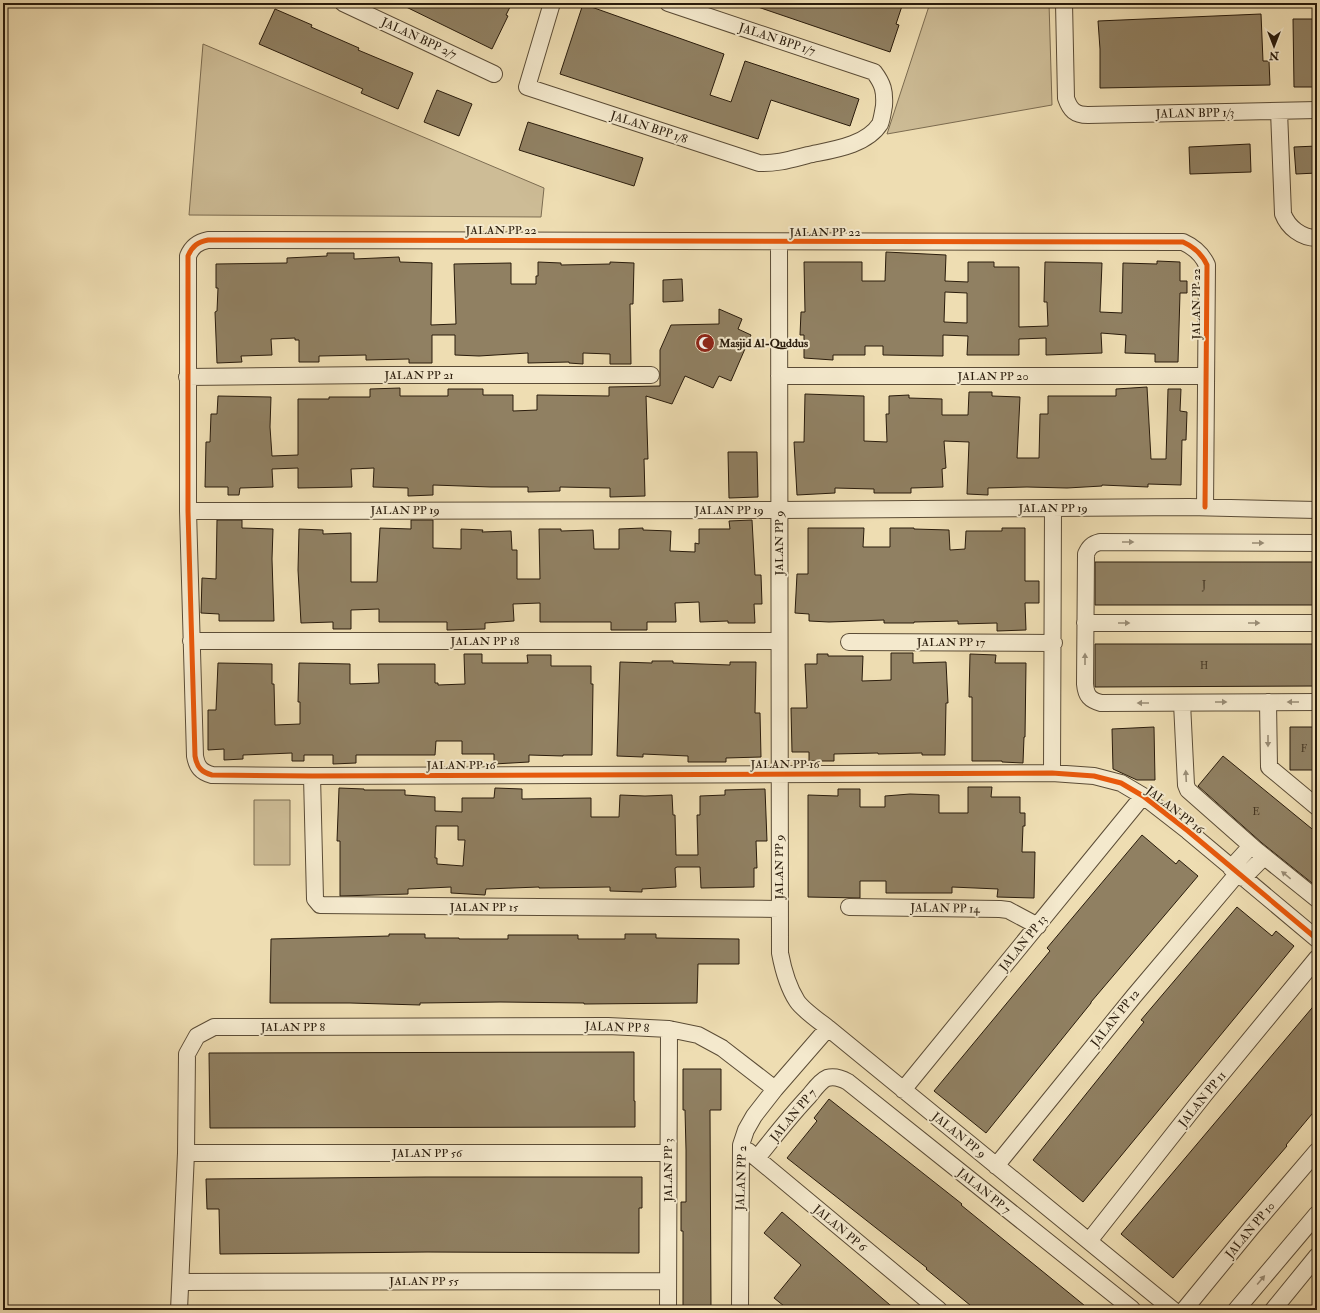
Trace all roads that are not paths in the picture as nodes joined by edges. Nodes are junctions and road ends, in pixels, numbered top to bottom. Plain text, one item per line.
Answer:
1 (343, 3) edge
2 (552, 3) edge
3 (668, 3) edge
4 (1064, 3) edge
5 (494, 74) dead end
6 (881, 82) joint
7 (1317, 110) edge
8 (1279, 111) junction
9 (1315, 238) edge
10 (779, 242) junction
11 (651, 375) dead end
12 (779, 376) junction
13 (1206, 376) junction
14 (187, 377) junction
15 (1205, 507) junction
16 (1053, 508) junction
17 (779, 510) junction
18 (1317, 510) edge
19 (188, 511) junction
20 (1317, 544) edge
21 (1085, 623) junction
22 (1317, 623) edge
23 (191, 641) junction
24 (779, 641) junction
25 (849, 642) dead end
26 (1054, 643) junction
27 (1268, 702) junction
28 (1317, 702) edge
29 (1182, 703) junction
30 (1052, 773) junction
31 (779, 774) junction
32 (312, 776) junction
33 (1143, 796) junction
34 (1316, 803) edge
35 (1251, 846) junction
36 (1264, 857) junction
37 (1237, 873) junction
38 (1317, 899) edge
39 (849, 907) dead end
40 (779, 909) junction
41 (1038, 926) junction
42 (1317, 939) edge
43 (1317, 958) edge
44 (828, 1028) junction
45 (669, 1029) junction
46 (775, 1089) junction
47 (903, 1090) junction
48 (741, 1146) junction
49 (1317, 1151) edge
50 (186, 1153) junction
51 (668, 1153) junction
52 (757, 1158) junction
53 (996, 1166) junction
54 (1317, 1214) edge
55 (1089, 1241) junction
56 (1317, 1256) edge
57 (668, 1281) junction
58 (181, 1282) junction
59 (1148, 1290) junction
60 (743, 1308) edge
61 (179, 1310) edge
62 (668, 1310) edge
63 (939, 1310) edge
64 (1131, 1310) edge
65 (1173, 1310) edge
66 (1184, 1310) edge
67 (1236, 1310) edge
68 (1273, 1310) edge

1 - 5 street, JALAN BPP 2/7
2 - 6 street, JALAN BPP 1/8
3 - 6 street, JALAN BPP 1/7
4 - 8 street, JALAN BPP 1/3
7 - 8 street, JALAN BPP 1/3
8 - 9 street
10 - 12 street, JALAN PP 9
10 - 13 street, JALAN PP 22
10 - 14 street, JALAN PP 22
11 - 14 street, JALAN PP 21
12 - 13 street, JALAN PP 20
12 - 17 street, JALAN PP 9
13 - 15 street, JALAN PP 22
14 - 19 street
15 - 16 street, JALAN PP 19
15 - 18 street, JALAN PP 19
16 - 17 street, JALAN PP 19
16 - 26 street
17 - 19 street, JALAN PP 19
17 - 24 street, JALAN PP 9
19 - 23 street
21 -> 20 street
21 -> 22 street
29 -> 21 street
23 - 24 street, JALAN PP 18
23 - 32 street, JALAN PP 16
24 - 31 street, JALAN PP 9
25 - 26 street, JALAN PP 17
26 - 30 street
28 -> 27 street
29 -> 27 street
27 -> 34 street
35 -> 29 street
30 - 31 street, JALAN PP 16
30 - 33 street, JALAN PP 16
31 - 32 street, JALAN PP 16
31 - 40 street, JALAN PP 9
32 - 40 street, JALAN PP 15
33 - 37 street, JALAN PP 16
33 - 41 street, JALAN PP 13
35 - 36 street
35 - 37 street
36 - 37 street
38 -> 36 street
37 - 42 street, JALAN PP 16
37 - 53 street, JALAN PP 12
39 - 41 street, JALAN PP 14
40 - 44 street, JALAN PP 9
41 - 47 street, JALAN PP 13
43 - 55 street, JALAN PP 11
44 - 46 street, JALAN PP 2
44 - 47 street, JALAN PP 9
45 - 46 street, JALAN PP 8
45 - 50 street, JALAN PP 8
45 - 51 street, JALAN PP 3
46 - 48 street, JALAN PP 2
47 - 53 street, JALAN PP 9
48 - 52 street, JALAN PP 6
48 - 60 street, JALAN PP 2
49 - 66 street, JALAN PP 10
50 - 51 street, JALAN PP 56
50 - 58 street, JALAN PP 8
51 - 57 street, JALAN PP 3
52 - 63 street, JALAN PP 6
52 - 64 street, JALAN PP 7
53 - 55 street, JALAN PP 9
67 -> 54 street
55 - 59 street, JALAN PP 9
56 - 68 street
57 - 58 street, JALAN PP 55
57 - 62 street, JALAN PP 3
58 - 61 street, JALAN PP 8
59 - 64 street
59 - 65 street, JALAN PP 9

